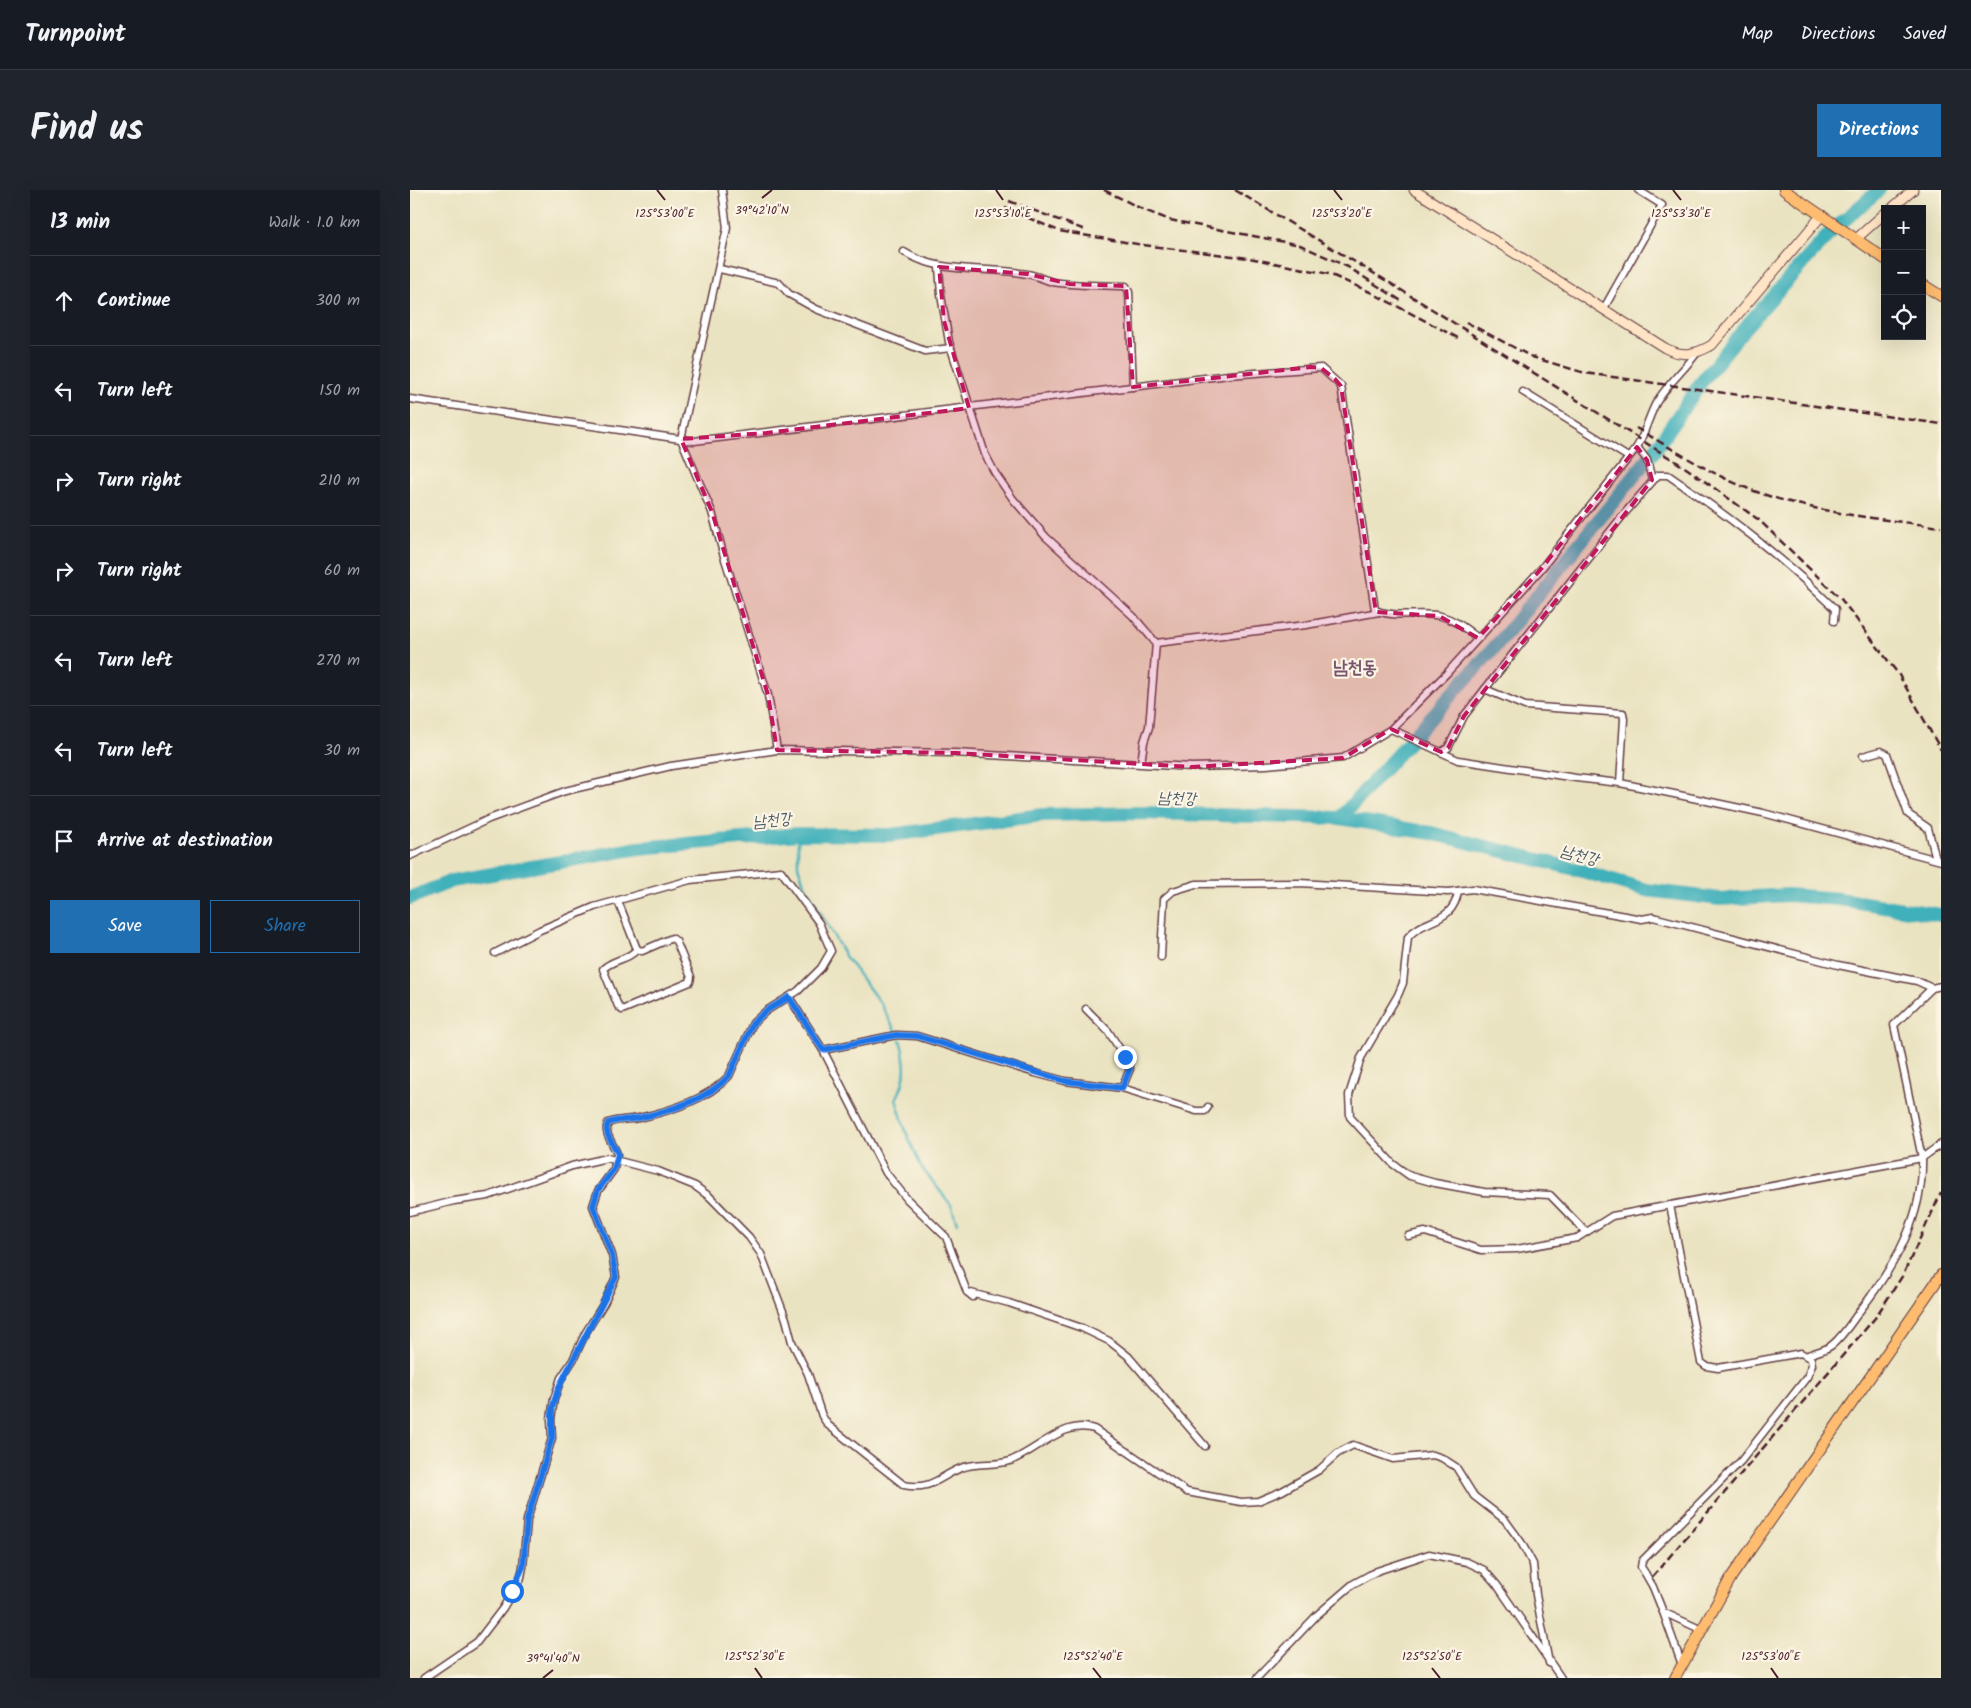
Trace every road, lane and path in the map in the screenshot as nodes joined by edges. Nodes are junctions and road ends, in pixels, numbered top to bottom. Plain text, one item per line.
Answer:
1 (722, 190) edge
2 (1414, 190) edge
3 (1638, 190) edge
4 (1784, 190) edge
5 (1913, 190) edge
6 (1896, 205) edge
7 (1825, 217) junction
8 (1881, 217) edge
9 (1853, 237) junction
10 (904, 252) dead end
11 (1877, 254) edge
12 (939, 267) junction
13 (720, 269) junction
14 (1926, 287) edge
15 (1941, 296) edge
16 (1603, 310) junction
17 (951, 348) junction
18 (1696, 354) junction
19 (1133, 387) junction
20 (1523, 392) dead end
21 (410, 399) edge
22 (969, 408) junction
23 (682, 439) junction
24 (1637, 447) junction
25 (1628, 457) junction
26 (1652, 480) junction
27 (1380, 612) junction
28 (1834, 621) dead end
29 (1478, 638) junction
30 (1156, 643) junction
31 (1485, 689) junction
32 (1390, 729) junction
33 (777, 750) junction
34 (1441, 752) junction
35 (1863, 756) dead end
36 (1141, 763) junction
37 (1620, 783) junction
38 (410, 856) edge
39 (1938, 860) edge
40 (1458, 891) junction
41 (618, 901) junction
42 (637, 949) junction
43 (495, 953) dead end
44 (1161, 957) dead end
45 (1941, 986) edge
46 (1932, 988) junction
47 (789, 997) junction
48 (1086, 1009) dead end
49 (823, 1050) junction
50 (1122, 1088) junction
51 (1208, 1107) dead end
52 (1941, 1144) edge
53 (1922, 1158) junction
54 (616, 1160) junction
55 (1670, 1205) junction
56 (410, 1212) edge
57 (1586, 1232) junction
58 (1408, 1236) dead end
59 (1941, 1275) edge
60 (967, 1292) junction
61 (973, 1298) dead end
62 (1808, 1355) junction
63 (1205, 1446) dead end
64 (1663, 1612) junction
65 (1702, 1630) junction
66 (1549, 1663) junction
67 (1682, 1666) junction
68 (424, 1678) edge
69 (1256, 1678) edge
70 (1561, 1678) edge
71 (1674, 1678) edge

1 - 13 street
2 - 16 main road
3 - 16 street
4 - 7 main road
5 - 6 main road
7 - 9 main road
7 - 18 main road
8 - 9 main road
9 - 11 main road
10 - 12 street
12 - 17 street
12 - 19 street
13 - 17 street
13 - 23 street
14 - 15 main road
16 - 18 main road
17 - 22 street
18 - 24 street
19 - 22 street
19 - 27 street
20 - 25 street
21 - 23 street
22 - 23 street
22 - 30 street
23 - 33 street
24 - 25 street
24 - 26 street
25 - 29 street
26 - 28 street
26 - 31 street
27 - 29 street
27 - 30 street
29 - 32 street
30 - 36 street
31 - 34 street
31 - 37 street
32 - 34 street
32 - 36 street
33 - 36 street
33 - 38 street
34 - 37 street
35 - 39 street
37 - 39 street
40 - 44 street
40 - 46 street
40 - 57 street
41 - 42 street
41 - 43 street
41 - 47 street
42 - 42 street
45 - 46 street
46 - 53 street
47 - 49 street
47 - 54 street
48 - 50 street
49 - 50 street
49 - 60 street
50 - 51 street
52 - 53 street
53 - 55 street
53 - 62 street
54 - 56 street
54 - 66 street
54 - 68 street
55 - 57 street
55 - 62 street
57 - 58 street
59 - 65 main road
60 - 61 street
60 - 63 street
62 - 64 street, bridge
64 - 65 street
64 - 67 street
65 - 67 main road
66 - 69 street
66 - 70 street
67 - 71 main road

